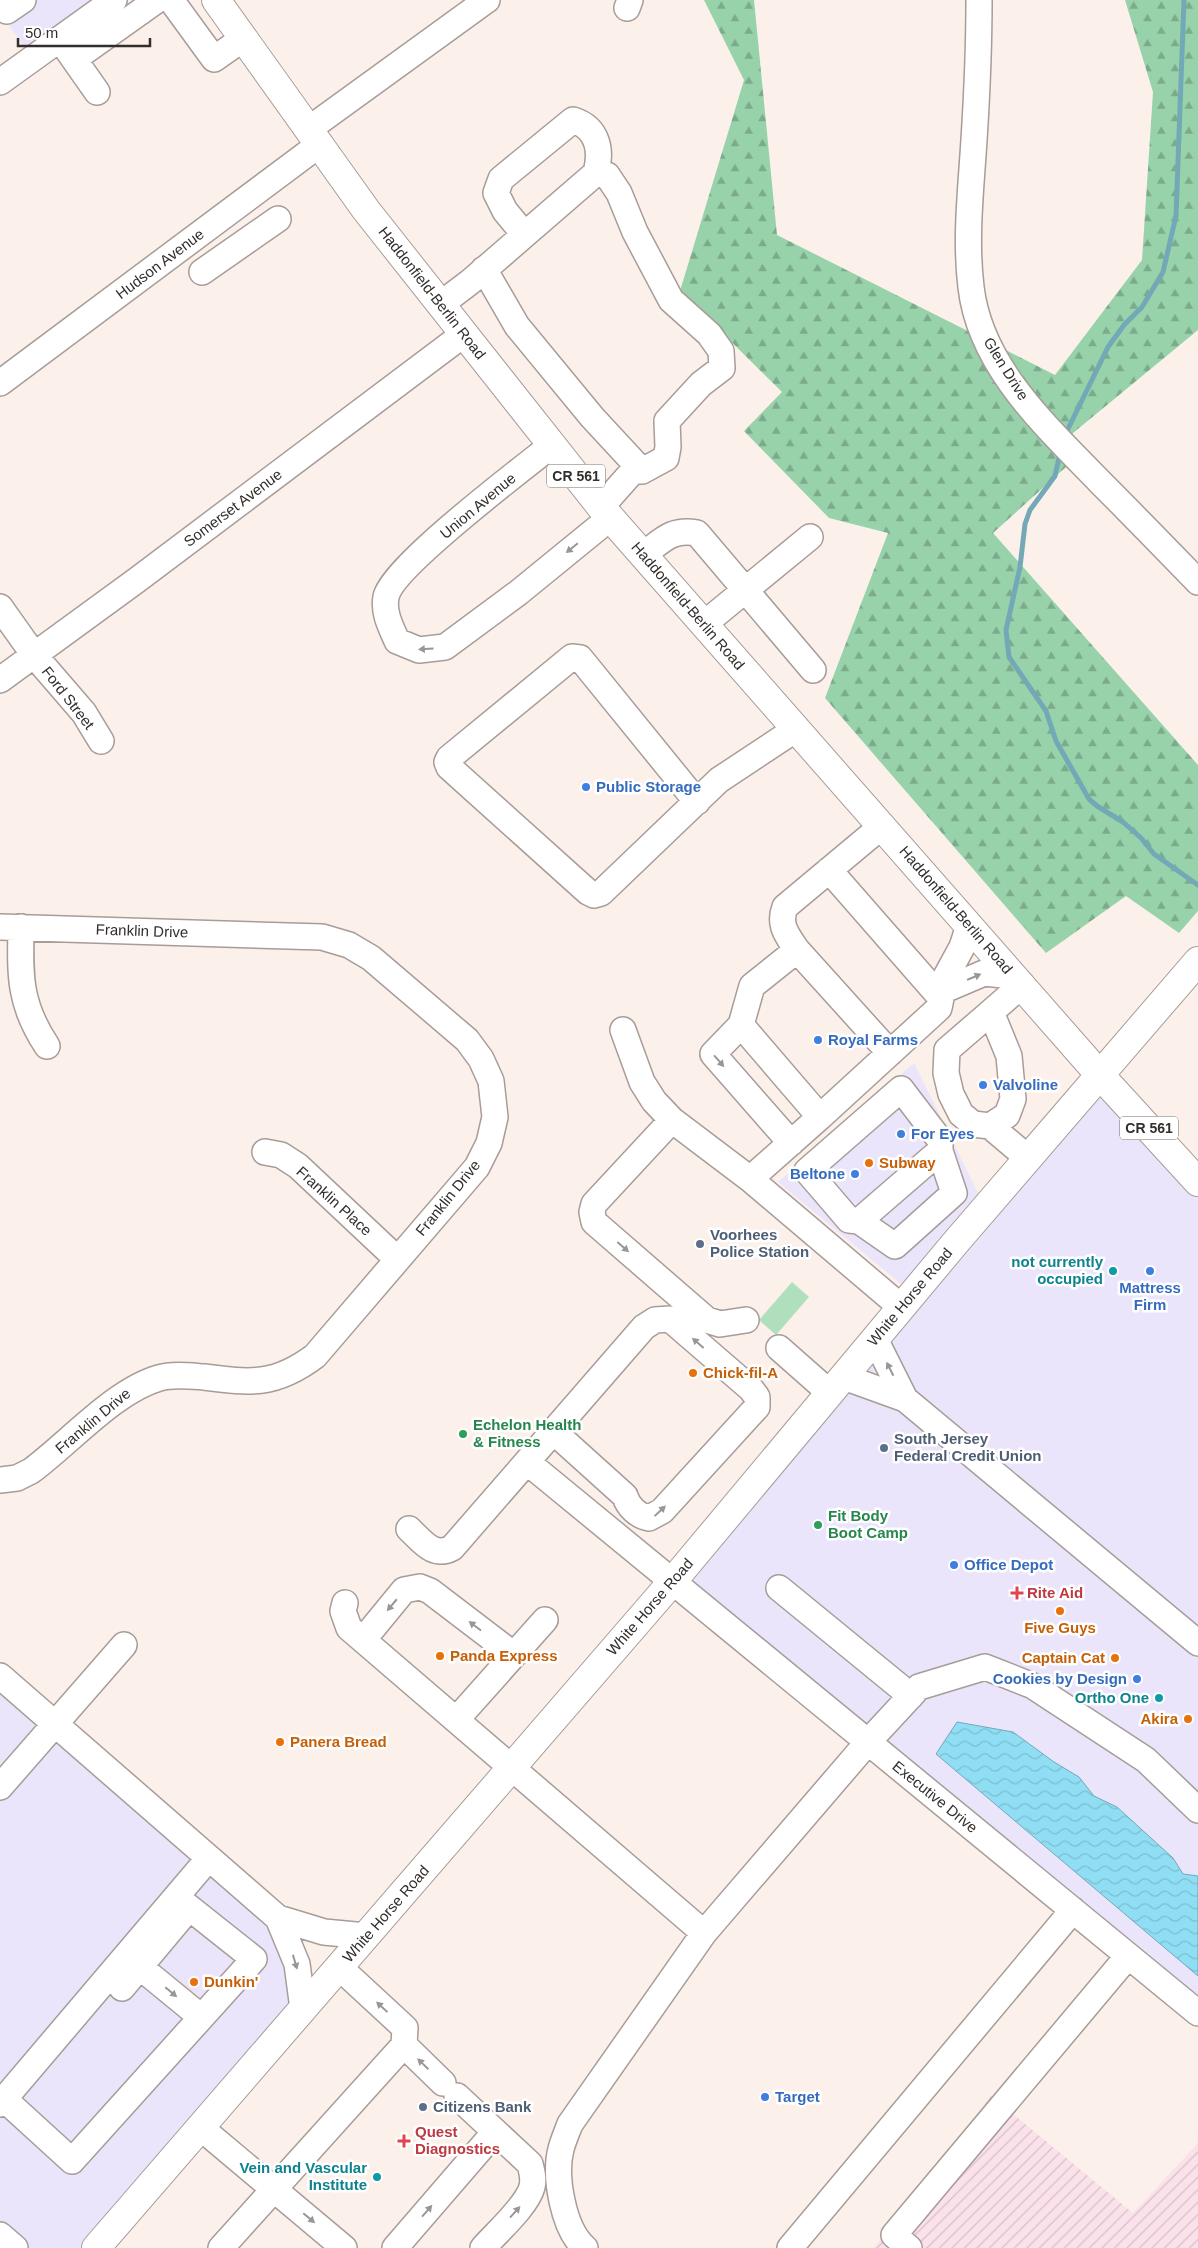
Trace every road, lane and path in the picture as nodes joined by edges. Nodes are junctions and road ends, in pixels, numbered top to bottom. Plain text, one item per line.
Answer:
1 (23, 0) edge
2 (114, 0) edge
3 (157, 0) edge
4 (171, 0) edge
5 (216, 0) edge
6 (487, 0) edge
7 (979, 0) edge
8 (0, 1) edge
9 (89, 7) edge
10 (244, 38) junction
11 (59, 39) junction
12 (74, 60) junction
13 (0, 82) edge
14 (96, 92) dead end
15 (315, 137) junction
16 (596, 173) junction
17 (245, 201) junction
18 (524, 234) junction
19 (197, 236) junction
20 (481, 272) junction
21 (441, 304) junction
22 (464, 334) junction
23 (0, 383) edge
24 (552, 445) junction
25 (638, 471) junction
26 (606, 512) junction
27 (810, 537) dead end
28 (643, 555) junction
29 (1193, 567) edge
30 (745, 590) junction
31 (0, 607) edge
32 (704, 624) junction
33 (34, 655) junction
34 (813, 670) dead end
35 (0, 680) edge
36 (796, 729) junction
37 (101, 742) dead end
38 (696, 802) junction
39 (882, 826) junction
40 (830, 870) junction
41 (970, 926) junction
42 (11, 927) edge
43 (797, 950) junction
44 (1197, 964) edge
45 (1017, 980) junction
46 (937, 993) junction
47 (991, 1012) junction
48 (741, 1026) junction
49 (623, 1030) dead end
50 (47, 1046) dead end
51 (890, 1053) junction
52 (1100, 1074) junction
53 (820, 1117) junction
54 (672, 1120) junction
55 (990, 1126) junction
56 (791, 1143) junction
57 (940, 1151) junction
58 (265, 1152) dead end
59 (1028, 1158) junction
60 (750, 1178) junction
61 (1198, 1182) edge
62 (929, 1216) junction
63 (859, 1221) junction
64 (956, 1242) junction
65 (397, 1259) junction
66 (901, 1307) junction
67 (746, 1320) dead end
68 (875, 1339) junction
69 (779, 1348) dead end
70 (837, 1385) junction
71 (905, 1399) junction
72 (554, 1432) junction
73 (527, 1462) junction
74 (0, 1480) edge
75 (409, 1529) dead end
76 (672, 1582) junction
77 (779, 1588) dead end
78 (345, 1602) dead end
79 (545, 1620) dead end
80 (363, 1640) junction
81 (1198, 1643) edge
82 (124, 1645) dead end
83 (514, 1655) junction
84 (0, 1676) edge
85 (911, 1696) junction
86 (456, 1720) junction
87 (55, 1724) junction
88 (868, 1742) junction
89 (512, 1768) junction
90 (0, 1787) edge
91 (1198, 1810) edge
92 (209, 1858) junction
93 (183, 1902) junction
94 (1073, 1910) junction
95 (278, 1918) junction
96 (704, 1933) junction
97 (366, 1936) junction
98 (1128, 1956) junction
99 (140, 1967) junction
100 (340, 1967) junction
101 (122, 1988) dead end
102 (303, 2010) junction
103 (1198, 2013) edge
104 (201, 2017) junction
105 (404, 2046) junction
106 (2, 2102) edge
107 (201, 2128) junction
108 (495, 2132) junction
109 (274, 2189) junction
110 (0, 2236) edge
111 (15, 2248) edge
112 (96, 2248) edge
113 (221, 2248) edge
114 (344, 2248) edge
115 (395, 2248) edge
116 (483, 2248) edge
117 (585, 2248) edge
118 (790, 2248) edge
119 (909, 2248) edge

1 - 8 street
2 - 9 street
3 - 12 street
4 - 10 street
5 - 10 main road, Haddonfield-Berlin Road / CR 561
6 - 15 street, Hudson Avenue
7 - 29 street, Glen Drive
9 - 11 street
10 - 15 main road, Haddonfield-Berlin Road / CR 561
11 - 12 street
11 - 13 street
12 - 14 street
15 - 17 street, Hudson Avenue
15 - 21 main road, Haddonfield-Berlin Road / CR 561
16 - 18 street
16 - 18 street
16 - 25 street, Union Avenue
17 - 19 street, Hudson Avenue
17 - 19 street
18 - 20 street
19 - 23 street, Hudson Avenue
20 - 21 street
20 - 25 street
21 - 22 main road, Haddonfield-Berlin Road / CR 561
22 - 24 main road, Haddonfield-Berlin Road / CR 561
22 - 33 street, Somerset Avenue
24 - 26 main road, Haddonfield-Berlin Road / CR 561
26 -> 24 street, Union Avenue
25 - 26 street, Union Avenue
26 - 28 main road, Haddonfield-Berlin Road / CR 561
27 - 30 street
28 - 30 street
28 - 32 main road, Haddonfield-Berlin Road / CR 561
30 - 32 street
30 - 34 street
31 - 33 street, Ford Street
32 - 36 main road, Haddonfield-Berlin Road / CR 561
33 - 35 street, Somerset Avenue
33 - 37 street, Ford Street
36 - 38 street
36 - 39 main road, Haddonfield-Berlin Road / CR 561
38 - 38 street
39 - 40 street
39 - 41 main road, Haddonfield-Berlin Road / CR 561
40 - 43 street
40 - 46 street
41 - 45 main road, Haddonfield-Berlin Road / CR 561
41 - 46 street
42 - 50 street
42 - 65 street, Franklin Drive
43 - 48 street
43 - 51 street
44 - 52 main road, White Horse Road
46 -> 45 street
45 - 47 street
45 - 52 main road, Haddonfield-Berlin Road / CR 561
46 - 51 street
47 - 55 street
47 - 55 street
48 - 53 street
48 -> 56 street
49 - 54 street
51 - 53 street
52 - 59 main road, White Horse Road
52 - 61 main road, Haddonfield-Berlin Road / CR 561
53 - 56 street
54 - 60 street
54 -> 67 street
55 - 59 street
56 - 60 street
57 - 62 street
57 - 63 street
57 - 63 street
58 - 65 street, Franklin Place
59 - 64 main road, White Horse Road
60 - 66 street
62 - 63 street
62 - 64 street
64 - 66 main road, White Horse Road
65 - 74 street, Franklin Drive
66 - 68 main road, White Horse Road
68 - 70 main road, White Horse Road
71 -> 68 street
69 - 70 street
70 - 71 street
70 - 76 main road, White Horse Road
71 - 81 street
72 -> 72 street
72 - 73 street
73 - 75 street
73 - 76 street, Executive Drive
76 - 88 street, Executive Drive
76 - 89 main road, White Horse Road
77 - 85 street
78 - 80 street
79 - 83 street
83 -> 80 street
80 - 86 street
82 - 87 street
83 - 86 street
84 - 87 street
85 - 88 street
85 - 91 street
86 - 89 street
87 - 90 street
87 - 92 street
88 - 94 street, Executive Drive
88 - 96 street
89 - 96 street
89 - 97 main road, White Horse Road
92 - 93 street
92 - 95 street
93 - 99 street
93 - 104 street
93 - 106 street
94 - 98 street, Executive Drive
94 - 118 street
95 - 97 street
95 -> 102 street
96 - 117 street
97 - 100 main road, White Horse Road
98 - 103 street, Executive Drive
98 - 119 street
99 - 101 street
99 -> 104 street
100 - 102 main road, White Horse Road
105 -> 100 street
102 - 107 main road, White Horse Road
104 - 106 street
108 -> 105 street
105 - 109 street
107 - 109 street
107 - 112 main road, White Horse Road
115 -> 108 street
116 -> 108 street
109 - 113 street
109 -> 114 street
110 - 111 street

